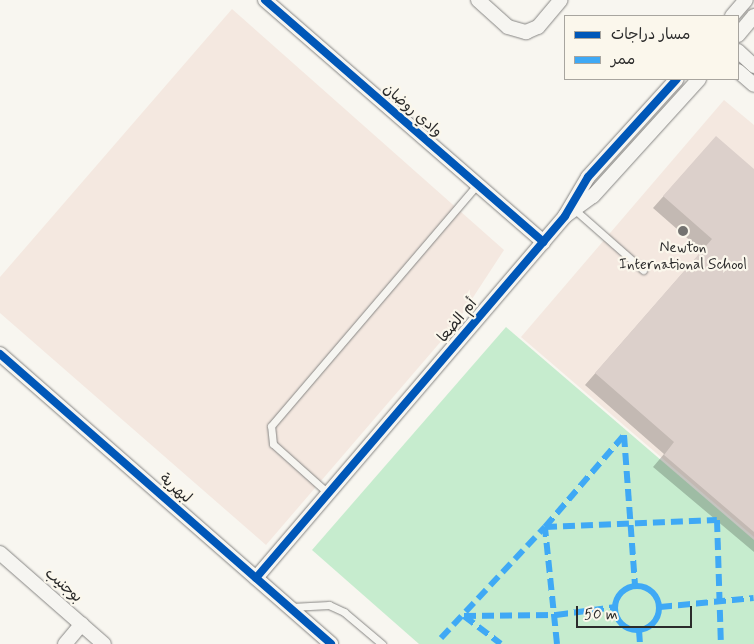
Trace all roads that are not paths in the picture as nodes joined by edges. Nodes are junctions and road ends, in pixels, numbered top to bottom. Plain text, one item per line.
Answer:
1 (264, 0) edge
2 (478, 0) edge
3 (562, 0) edge
4 (746, 0) edge
5 (733, 15) edge
6 (754, 16) edge
7 (739, 34) edge
8 (739, 52) edge
9 (754, 66) edge
10 (739, 72) edge
11 (675, 80) edge
12 (698, 80) edge
13 (754, 85) edge
14 (476, 186) junction
15 (570, 213) junction
16 (543, 242) junction
17 (643, 270) dead end
18 (0, 354) edge
19 (329, 494) junction
20 (0, 553) edge
21 (256, 578) junction
22 (289, 607) junction
23 (82, 624) junction
24 (65, 644) edge
25 (104, 644) edge
26 (331, 644) edge
27 (382, 644) edge

1 - 14 street, وادي روضان
2 - 3 street
4 - 5 street
6 - 7 street
8 - 9 street
10 - 13 street
11 - 15 street, أم الضعا
12 - 15 street, أم الضعا
14 - 16 street, وادي روضان
14 - 19 lane
15 - 16 street, أم الضعا
15 - 17 lane
16 - 19 street, أم الضعا
18 - 21 street, لبهرية
19 - 21 street, أم الضعا
20 - 23 street, بوجنيب
21 - 22 street, لبهرية
22 - 26 street, لبهرية
22 - 27 lane
23 - 24 street
23 - 25 street, بوجنيب

